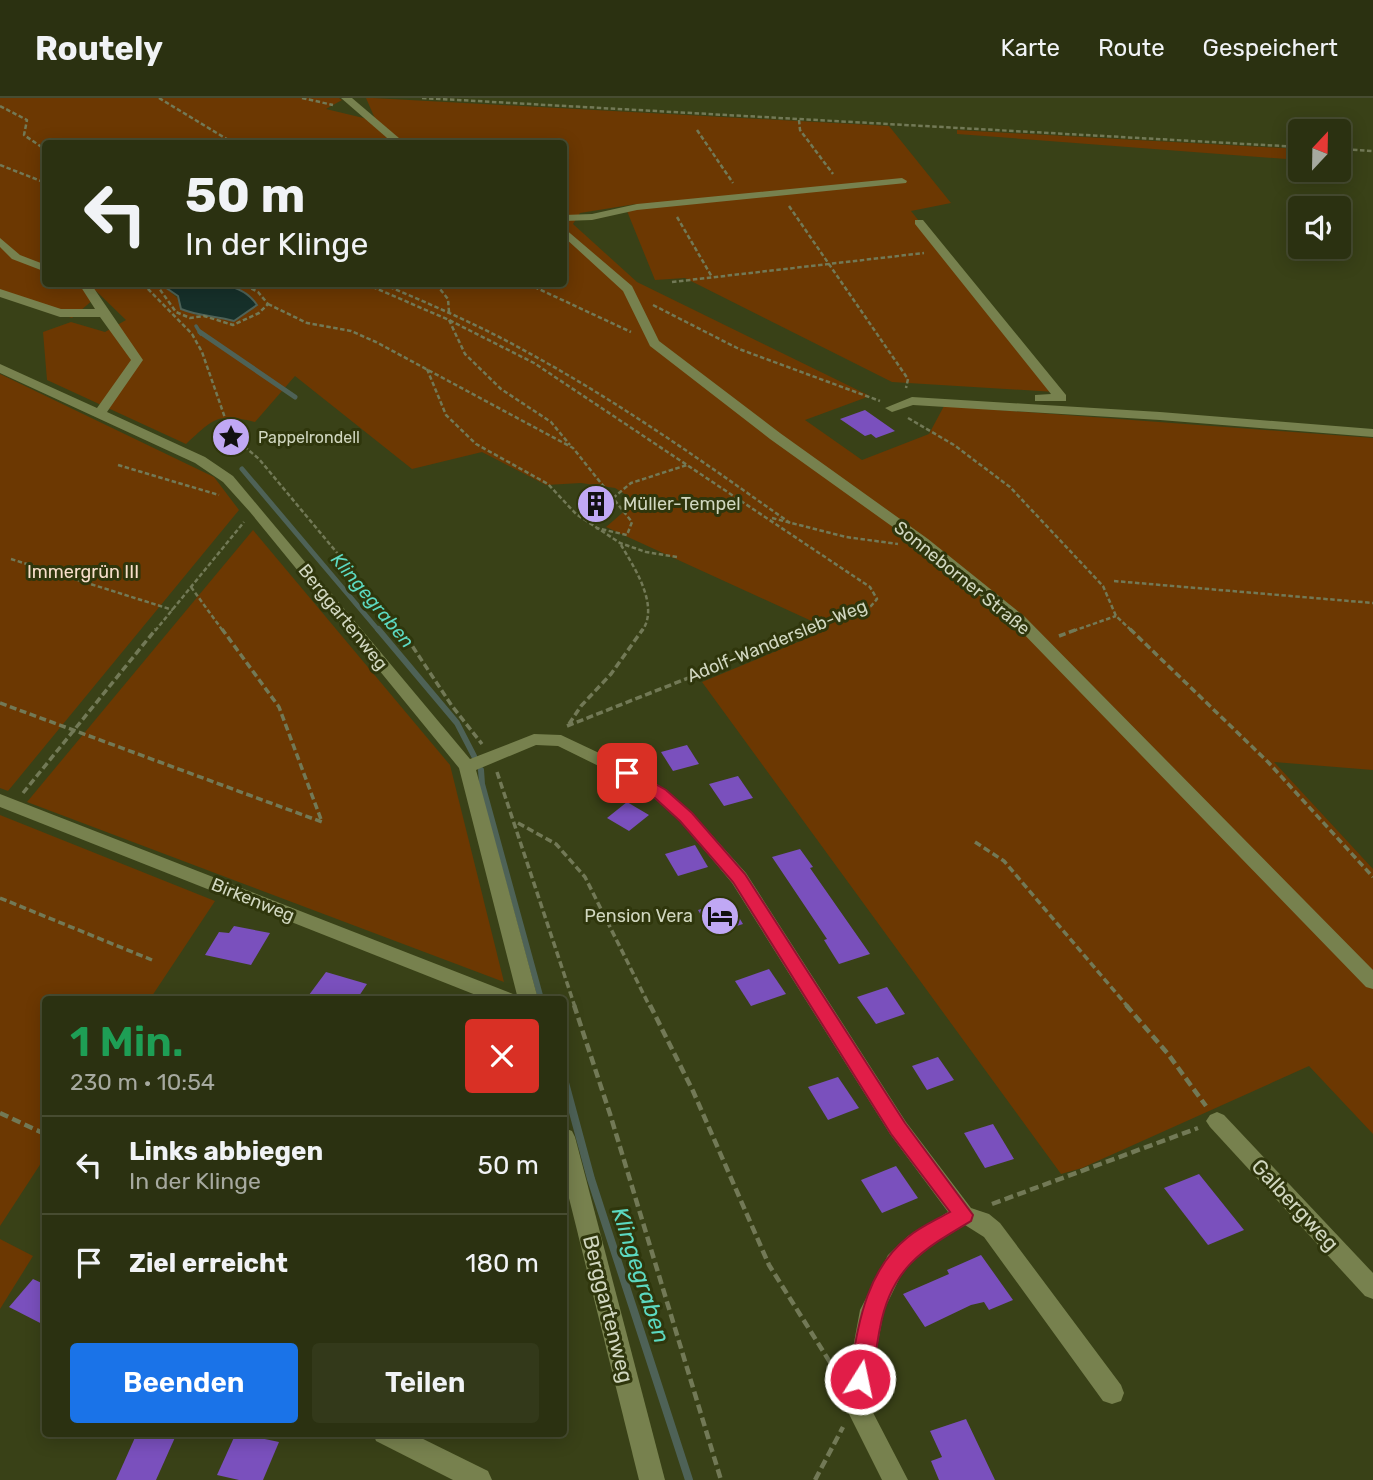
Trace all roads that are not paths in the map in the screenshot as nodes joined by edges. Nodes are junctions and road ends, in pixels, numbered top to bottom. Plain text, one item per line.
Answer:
1 (346, 98) edge
2 (396, 140) edge
3 (902, 181) dead end
4 (567, 218) edge
5 (919, 222) dead end
6 (567, 233) edge
7 (0, 241) edge
8 (42, 267) edge
9 (87, 287) edge
10 (0, 293) edge
11 (102, 313) junction
12 (0, 368) edge
13 (977, 405) junction
14 (892, 408) road end
15 (99, 415) junction
16 (1373, 433) edge
17 (467, 767) junction
18 (7, 803) edge
19 (1373, 982) edge
20 (498, 996) edge
21 (527, 996) edge
22 (1217, 1121) road end
23 (567, 1150) edge
24 (963, 1215) junction
25 (1373, 1289) edge
26 (1112, 1393) dead end
27 (393, 1437) edge
28 (479, 1480) edge
29 (652, 1480) edge
30 (895, 1480) edge

1 - 2 street
3 - 4 street
5 - 13 street
6 - 19 street, Sonneborner Straße
7 - 8 street
9 - 11 street
10 - 11 street
11 - 15 street
12 - 15 street, Berggartenweg
13 - 14 street
13 - 16 street
15 - 17 street, Berggartenweg
17 - 21 street, Berggartenweg
17 - 24 street
18 - 20 street, Birkenweg
22 - 25 street, Galbergweg
23 - 29 street, Berggartenweg
24 - 26 street
24 - 30 street
27 - 28 street

